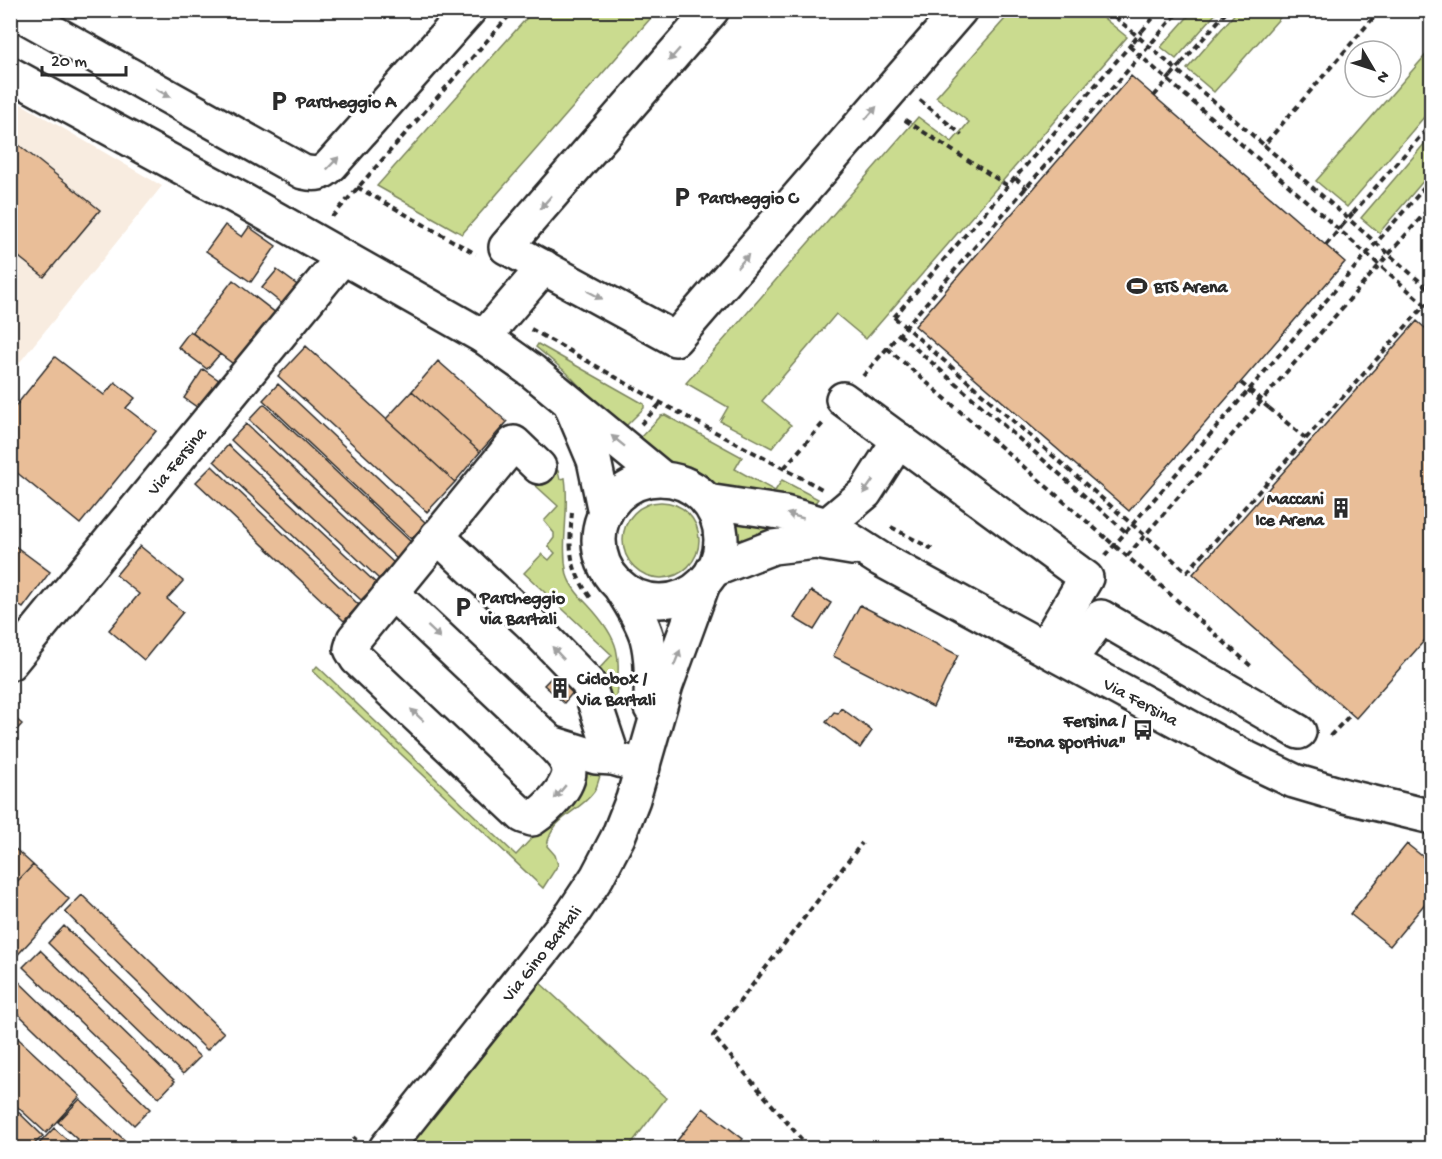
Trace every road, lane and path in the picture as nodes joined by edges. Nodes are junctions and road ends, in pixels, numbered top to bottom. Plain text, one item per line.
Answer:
1 (24, 10) edge
2 (469, 10) edge
3 (514, 10) edge
4 (712, 10) edge
5 (960, 10) edge
6 (1107, 10) edge
7 (1160, 10) edge
8 (1180, 10) edge
9 (1228, 10) edge
10 (1380, 10) edge
11 (1131, 44) junction
12 (1149, 46) junction
13 (10, 74) edge
14 (1169, 78) junction
15 (1154, 96) dead end
16 (928, 106) dead end
17 (1431, 123) edge
18 (912, 125) dead end
19 (962, 135) dead end
20 (1264, 145) junction
21 (1015, 178) junction
22 (1431, 179) edge
23 (1008, 186) junction
24 (357, 188) junction
25 (1031, 192) dead end
26 (1431, 205) edge
27 (339, 224) dead end
28 (1340, 228) junction
29 (1376, 243) junction
30 (1326, 245) dead end
31 (479, 255) dead end
32 (343, 257) junction
33 (1381, 263) junction
34 (544, 267) junction
35 (1431, 292) edge
36 (1425, 305) junction
37 (1431, 311) edge
38 (494, 325) junction
39 (899, 334) junction
40 (887, 348) junction
41 (1241, 383) dead end
42 (1248, 391) junction
43 (843, 399) junction
44 (1262, 400) junction
45 (662, 403) junction
46 (570, 404) junction
47 (634, 430) dead end
48 (899, 440) junction
49 (1310, 442) dead end
50 (539, 467) dead end
51 (784, 468) junction
52 (663, 479) junction
53 (707, 501) junction
54 (852, 506) junction
55 (605, 513) junction
56 (827, 525) junction
57 (437, 536) junction
58 (1144, 536) junction
59 (865, 550) junction
60 (940, 554) dead end
61 (1127, 556) junction
62 (708, 577) junction
63 (621, 588) junction
64 (391, 592) junction
65 (1057, 654) junction
66 (10, 663) edge
67 (1258, 672) dead end
68 (1299, 732) dead end
69 (652, 733) junction
70 (551, 743) junction
71 (628, 762) junction
72 (1431, 817) edge
73 (862, 843) dead end
74 (386, 1149) edge
75 (809, 1149) edge

1 -> 2 street
3 - 24 path
4 -> 34 street
34 -> 5 street
6 - 12 path
7 - 11 path, bridge
8 - 12 path
9 - 14 path, bridge
10 - 20 path
11 - 14 path
11 - 21 path
12 - 20 path
12 - 39 path
13 - 32 street
14 - 15 path
14 - 28 path
16 - 19 path
17 - 28 path, bridge
18 - 23 path
20 - 29 path
21 - 23 path
21 - 25 path, bridge
22 - 29 path
23 - 58 path, bridge
24 - 27 path
24 - 31 path
26 - 33 path, bridge
28 - 30 path
28 - 33 path
29 - 35 path
29 - 42 path
32 - 38 street
32 - 66 street, Via Fersina
33 - 36 path
33 - 44 path
34 - 38 street
36 - 37 path
36 - 58 path, bridge
38 - 45 path
38 - 46 street
39 - 40 path
39 - 42 path
40 - 43 path
40 - 61 path, bridge
41 - 44 path, bridge
42 - 49 path, bridge
43 - 48 street
43 - 51 path
44 - 58 path
45 - 47 path
45 - 51 path
52 -> 46 street
46 - 55 street
48 -> 54 street
48 - 65 street
50 - 57 street
51 - 54 path
52 - 53 street
52 - 55 street
56 -> 53 street, Via Fersina
53 - 62 street
54 - 56 street
54 - 60 path
55 - 63 street
56 - 59 street, Via Fersina
57 - 64 street
71 -> 57 street
58 - 61 path
59 - 62 street, Via Fersina
59 - 65 street, Via Fersina
61 - 67 path, bridge
62 - 63 street
69 -> 62 street, Via Gino Bartali
63 - 69 street, Via Gino Bartali
64 -> 70 street
70 -> 64 street
65 - 68 street
65 - 72 street, Via Fersina
69 - 71 street, Via Gino Bartali
70 - 71 street
71 - 74 street, Via Gino Bartali
73 - 75 path

